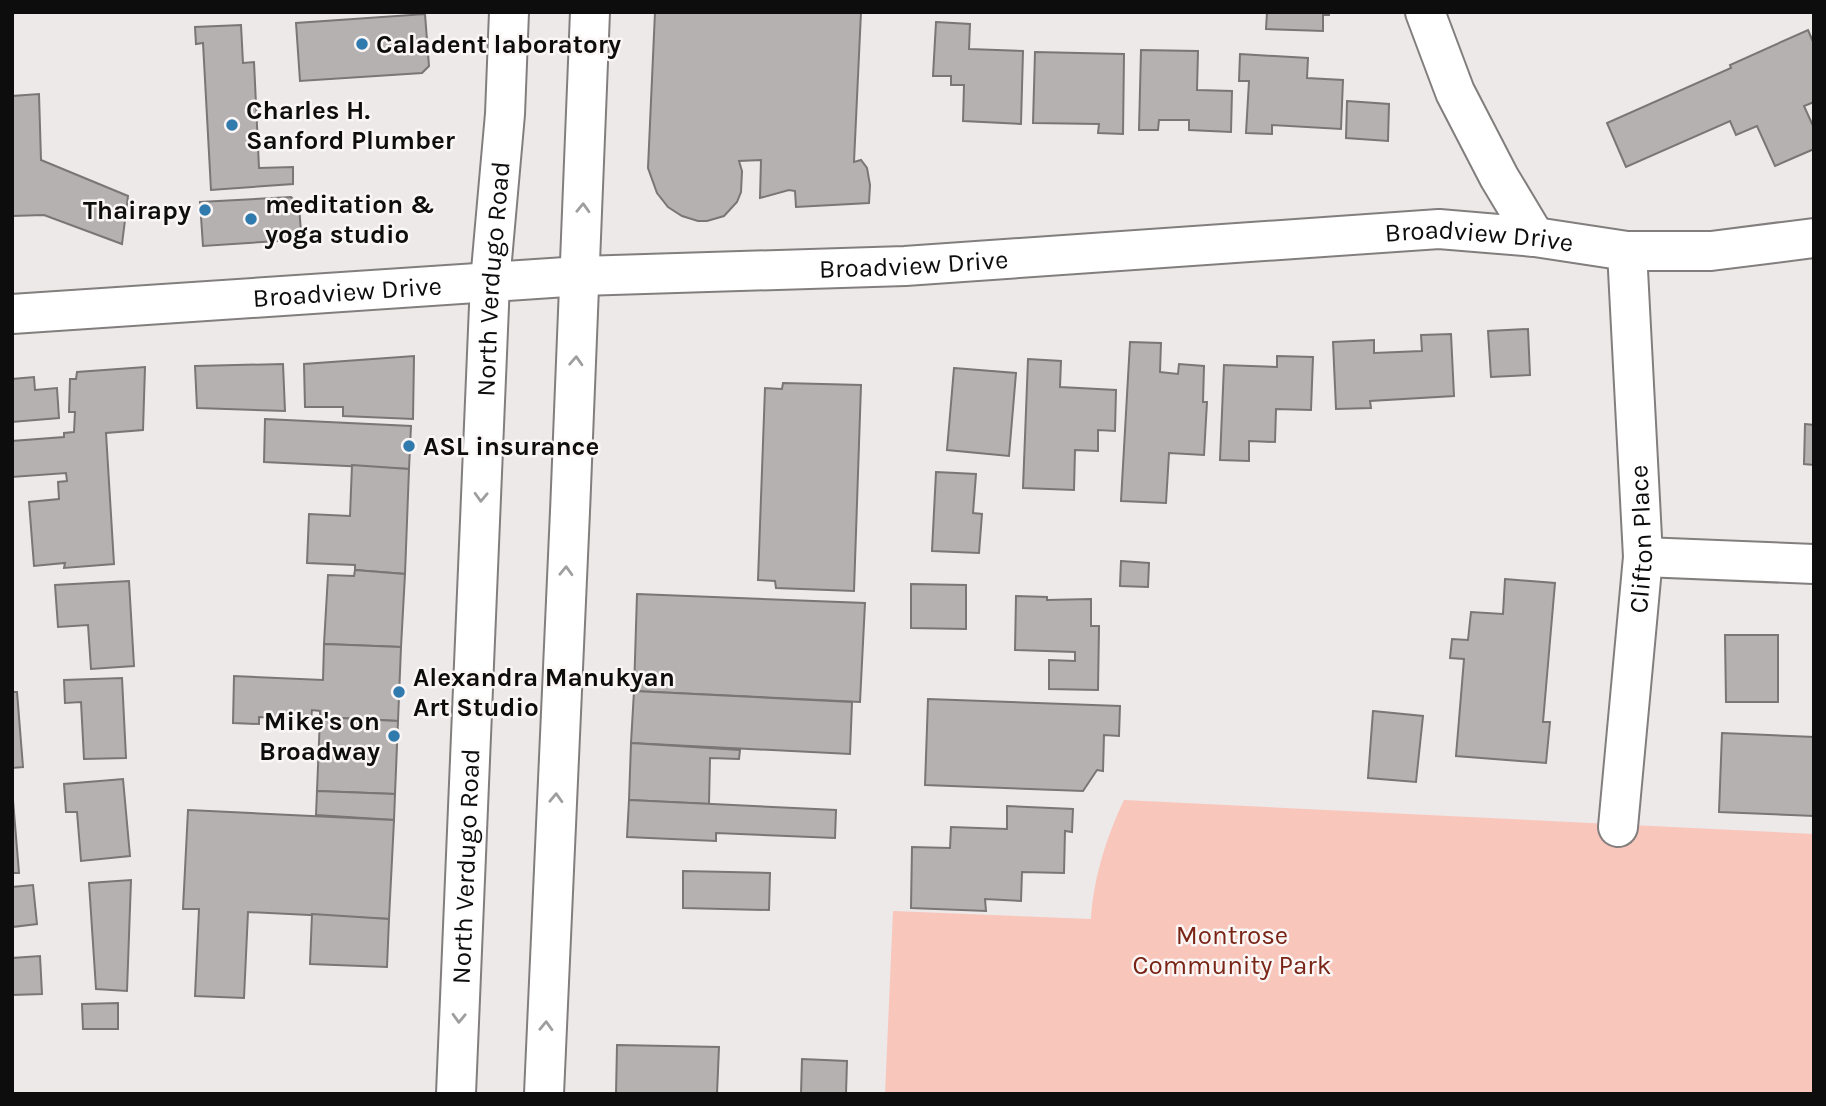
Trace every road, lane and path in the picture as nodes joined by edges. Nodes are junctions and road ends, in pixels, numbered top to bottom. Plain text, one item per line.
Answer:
1 (509, 12) edge
2 (590, 12) edge
3 (1425, 12) edge
4 (1535, 237) junction
5 (1814, 238) edge
6 (1627, 251) junction
7 (581, 276) junction
8 (490, 282) junction
9 (12, 314) edge
10 (1643, 557) junction
11 (1814, 564) edge
12 (1618, 827) dead end
13 (456, 1094) edge
14 (544, 1094) edge

1 - 8 street, North Verdugo Road
7 -> 2 street
3 - 4 street
4 - 6 street, Broadview Drive
4 - 7 street, Broadview Drive
5 - 6 street, Broadview Drive
6 - 10 street, Clifton Place
7 - 8 street, Broadview Drive
14 -> 7 street
8 - 9 street, Broadview Drive
8 -> 13 street, North Verdugo Road
10 - 11 street
10 - 12 street, Clifton Place

